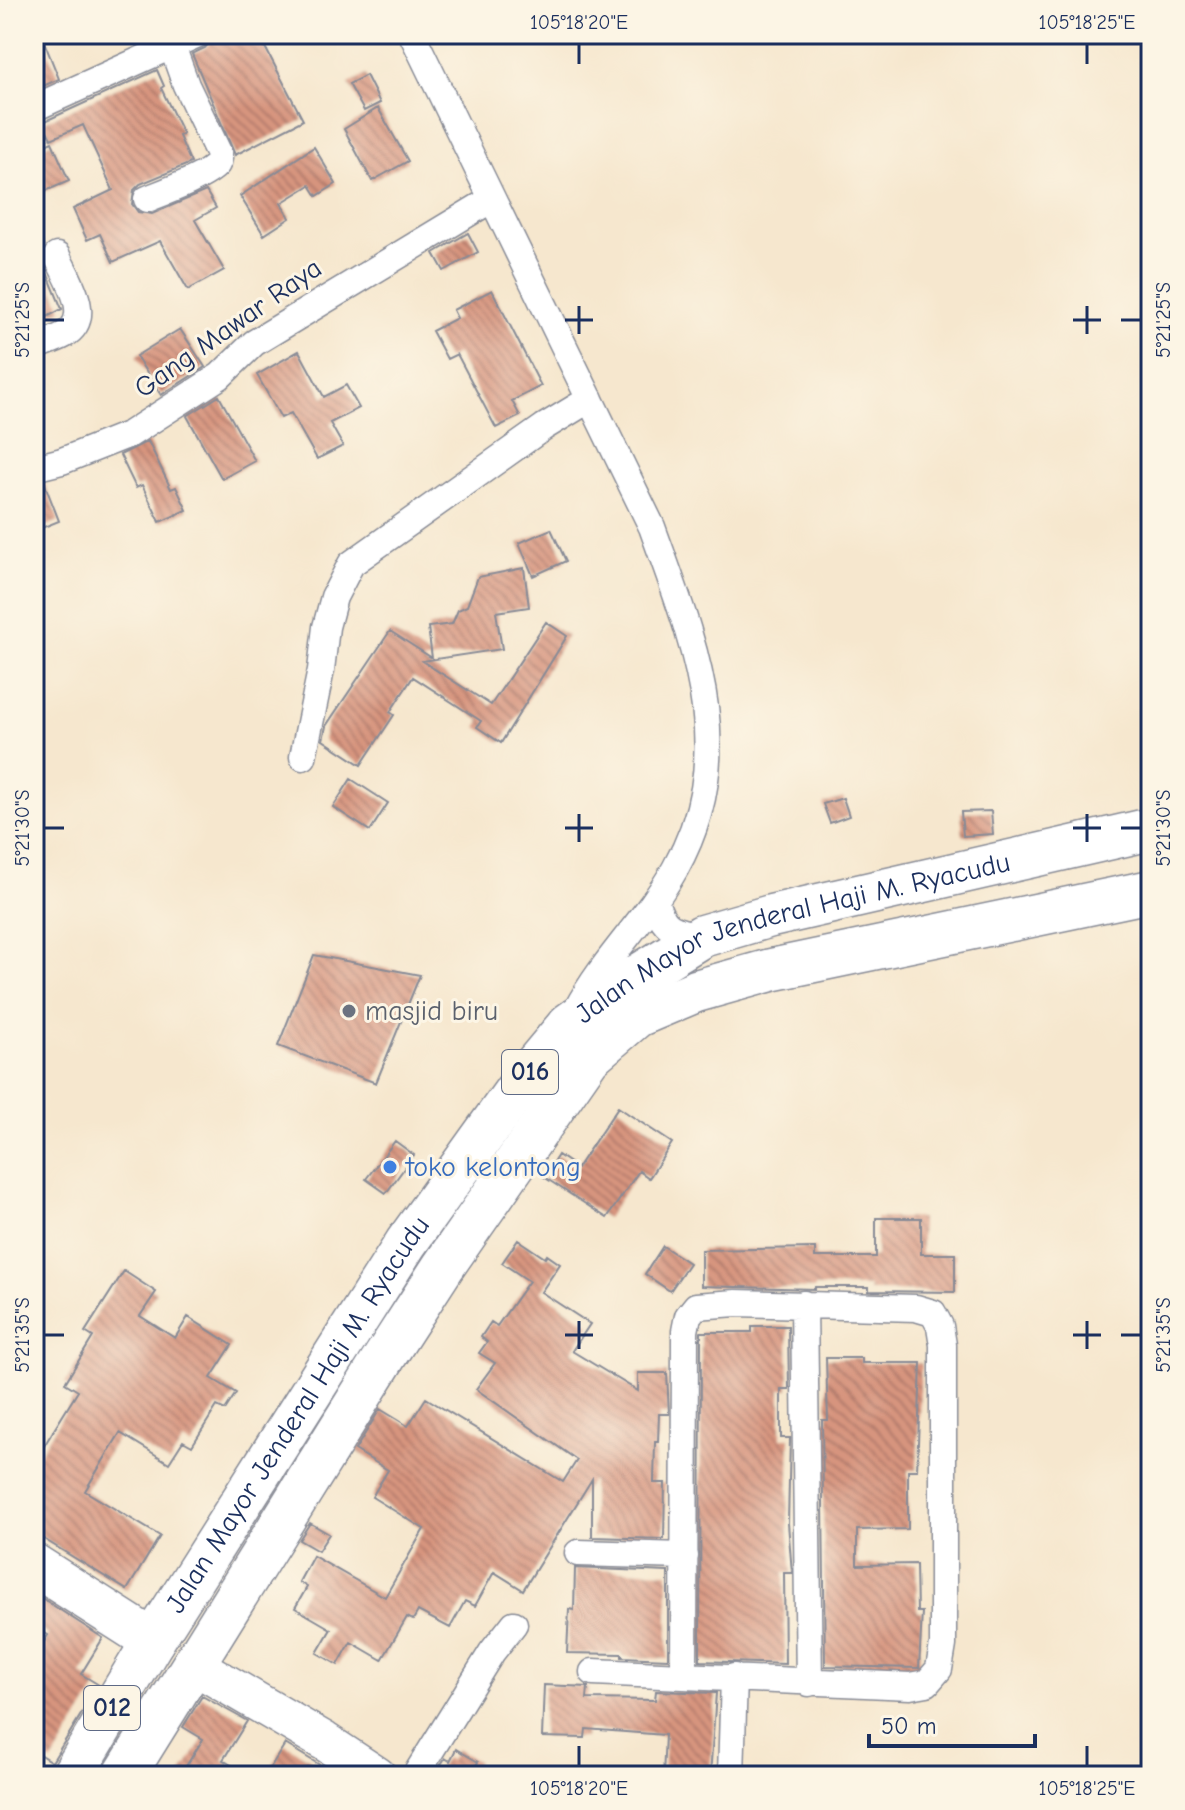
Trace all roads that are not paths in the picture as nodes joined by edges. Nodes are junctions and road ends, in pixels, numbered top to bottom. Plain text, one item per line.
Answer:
1 (412, 34) edge
2 (182, 39) edge
3 (34, 108) edge
4 (147, 199) dead end
5 (492, 199) junction
6 (57, 256) dead end
7 (34, 347) edge
8 (590, 399) junction
9 (34, 468) edge
10 (303, 757) dead end
11 (1151, 829) edge
12 (1151, 891) edge
13 (655, 900) junction
14 (702, 936) junction
15 (569, 1024) junction
16 (406, 1243) junction
17 (443, 1267) junction
18 (804, 1304) junction
19 (578, 1553) dead end
20 (685, 1556) junction
21 (34, 1565) edge
22 (514, 1624) dead end
23 (153, 1641) junction
24 (192, 1664) junction
25 (593, 1672) dead end
26 (684, 1675) junction
27 (734, 1677) junction
28 (809, 1683) junction
29 (362, 1772) edge
30 (72, 1776) edge
31 (124, 1776) edge
32 (415, 1776) edge
33 (731, 1776) edge

1 - 5 street
2 - 3 street
2 - 4 street
5 - 8 street
5 - 9 street, Gang Mawar Raya
6 - 7 street
8 - 10 street
8 - 13 street
11 - 14 main road, Jalan Mayor Jenderal Haji M. Ryacudu / 016
12 - 17 main road, Jalan Mayor Jenderal Haji M. Ryacudu / 016
13 - 14 street
13 - 15 street
14 - 15 main road, Jalan Mayor Jenderal Haji M. Ryacudu / 016
15 - 16 main road, Jalan Mayor Jenderal Haji M. Ryacudu / 016
16 - 17 main road
16 - 23 main road, Jalan Mayor Jenderal Haji M. Ryacudu / 016
17 - 24 main road, Jalan Mayor Jenderal Haji M. Ryacudu / 016
18 - 20 street
18 - 28 street
18 - 28 street
19 - 20 street
20 - 26 street
21 - 23 main road
22 - 32 street
23 - 30 main road, Jalan Mayor Jenderal Haji M. Ryacudu / 012
24 - 29 street
24 - 31 main road, Jalan Mayor Jenderal Haji M. Ryacudu / 012
25 - 26 street
26 - 27 street
27 - 28 street
27 - 33 street

